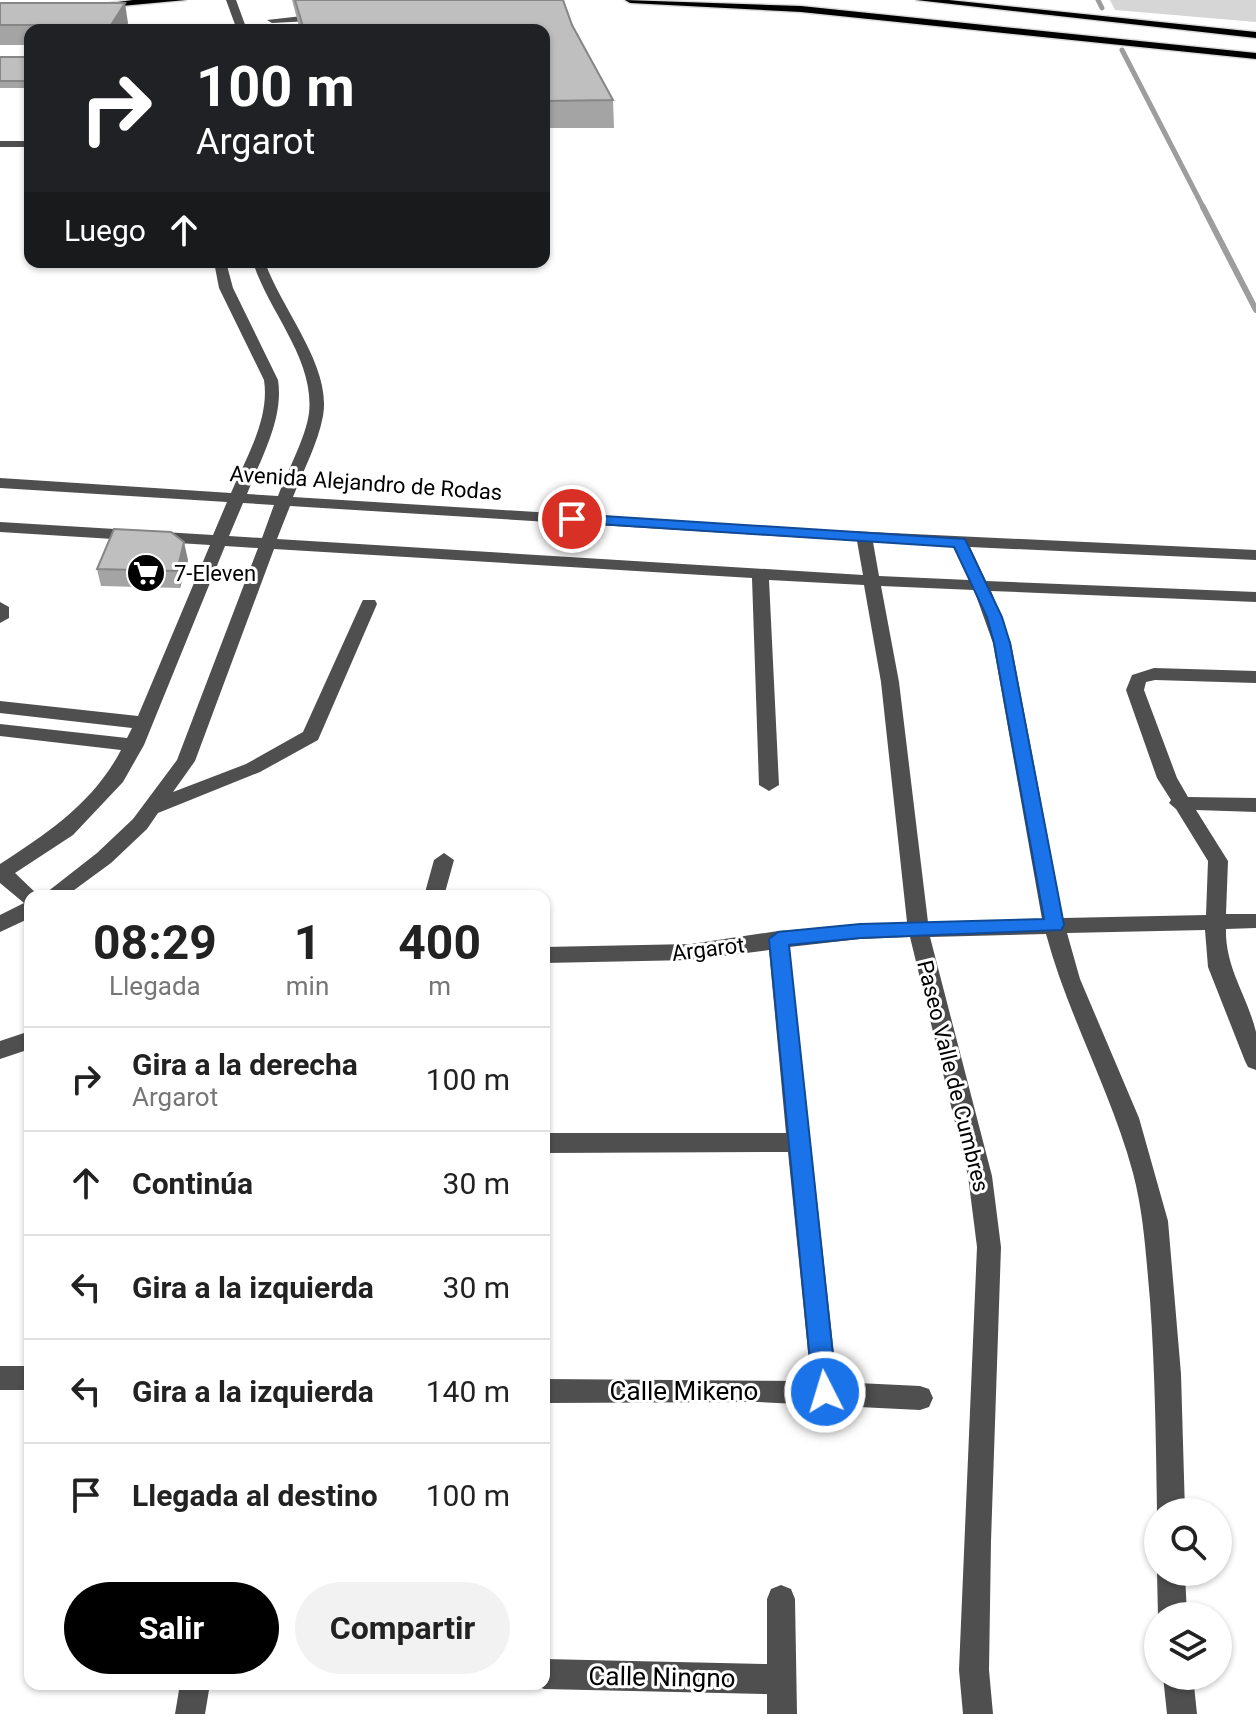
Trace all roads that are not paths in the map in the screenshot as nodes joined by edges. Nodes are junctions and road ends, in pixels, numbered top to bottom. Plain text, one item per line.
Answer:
1 (181, 0) edge
2 (231, 0) edge
3 (630, 0) edge
4 (921, 0) edge
5 (88, 6) edge
6 (267, 6) dead end
7 (1108, 18) junction
8 (240, 24) edge
9 (274, 24) edge
10 (279, 24) edge
11 (323, 24) edge
12 (1256, 35) edge
13 (1101, 39) junction
14 (1256, 56) edge
15 (0, 144) edge
16 (24, 144) edge
17 (221, 268) edge
18 (262, 268) edge
19 (0, 483) edge
20 (237, 497) junction
21 (285, 500) junction
22 (0, 527) edge
23 (864, 537) junction
24 (218, 541) junction
25 (960, 542) junction
26 (268, 545) junction
27 (1256, 555) edge
28 (760, 574) junction
29 (873, 581) junction
30 (980, 587) junction
31 (1256, 597) edge
32 (369, 604) dead end
33 (0, 607) edge
34 (0, 618) edge
35 (1256, 677) edge
36 (0, 707) edge
37 (144, 723) junction
38 (0, 730) edge
39 (135, 745) junction
40 (769, 785) dead end
41 (1179, 803) junction
42 (1256, 805) edge
43 (152, 808) junction
44 (444, 860) dead end
45 (1, 874) edge
46 (60, 890) edge
47 (436, 890) edge
48 (24, 893) edge
49 (24, 912) edge
50 (1214, 921) junction
51 (1256, 921) edge
52 (0, 924) edge
53 (1054, 925) junction
54 (918, 929) junction
55 (778, 939) junction
56 (550, 955) edge
57 (24, 1042) edge
58 (0, 1050) edge
59 (1256, 1061) edge
60 (801, 1142) junction
61 (550, 1143) edge
62 (0, 1378) edge
63 (24, 1378) edge
64 (550, 1391) edge
65 (825, 1392) junction
66 (920, 1398) dead end
67 (1171, 1498) edge
68 (781, 1599) dead end
69 (550, 1674) edge
70 (779, 1679) junction
71 (194, 1690) edge
72 (1179, 1690) edge
73 (190, 1714) edge
74 (782, 1714) edge
75 (978, 1714) edge
76 (1182, 1714) edge

1 - 5 main road
2 - 8 street
3 - 13 main road
4 - 7 main road
6 - 9 street
7 - 12 main road
7 - 13 main road
10 - 11 street
13 - 14 main road
15 - 16 street
17 - 20 street
18 - 21 street
19 - 20 street, Avenida Alejandro de Rodas
20 - 21 street, Avenida Alejandro de Rodas
20 - 24 street
21 - 23 street, Avenida Alejandro de Rodas
21 - 26 street
22 - 24 street
23 - 25 street, Avenida Alejandro de Rodas
23 - 29 street, Paseo Valle de Cumbres
24 - 26 street
24 - 37 street
25 - 27 street, Avenida Alejandro de Rodas
25 - 30 street
26 - 28 street
26 - 43 street
28 - 29 street
28 - 40 street
29 - 30 street
29 - 54 street, Paseo Valle de Cumbres
30 - 31 street
30 - 53 street
32 - 43 street
33 - 34 street
35 - 41 street
36 - 37 street
37 - 39 street
38 - 39 street
39 - 45 street
41 - 42 street
41 - 50 street
43 - 46 street
44 - 47 street
45 - 48 street
49 - 52 street
50 - 51 street, Argarot
50 - 53 street, Argarot
50 - 59 street
53 - 54 street, Argarot
53 - 67 street
54 - 55 street, Argarot
54 - 75 street, Paseo Valle de Cumbres
55 - 56 street, Argarot
55 - 60 street
57 - 58 street
60 - 61 street
60 - 65 street
62 - 63 street
64 - 65 street, Calle Mikeno
65 - 66 street, Calle Mikeno
68 - 70 street
69 - 70 street, Calle Ningno
70 - 74 street
71 - 73 street
72 - 76 street

